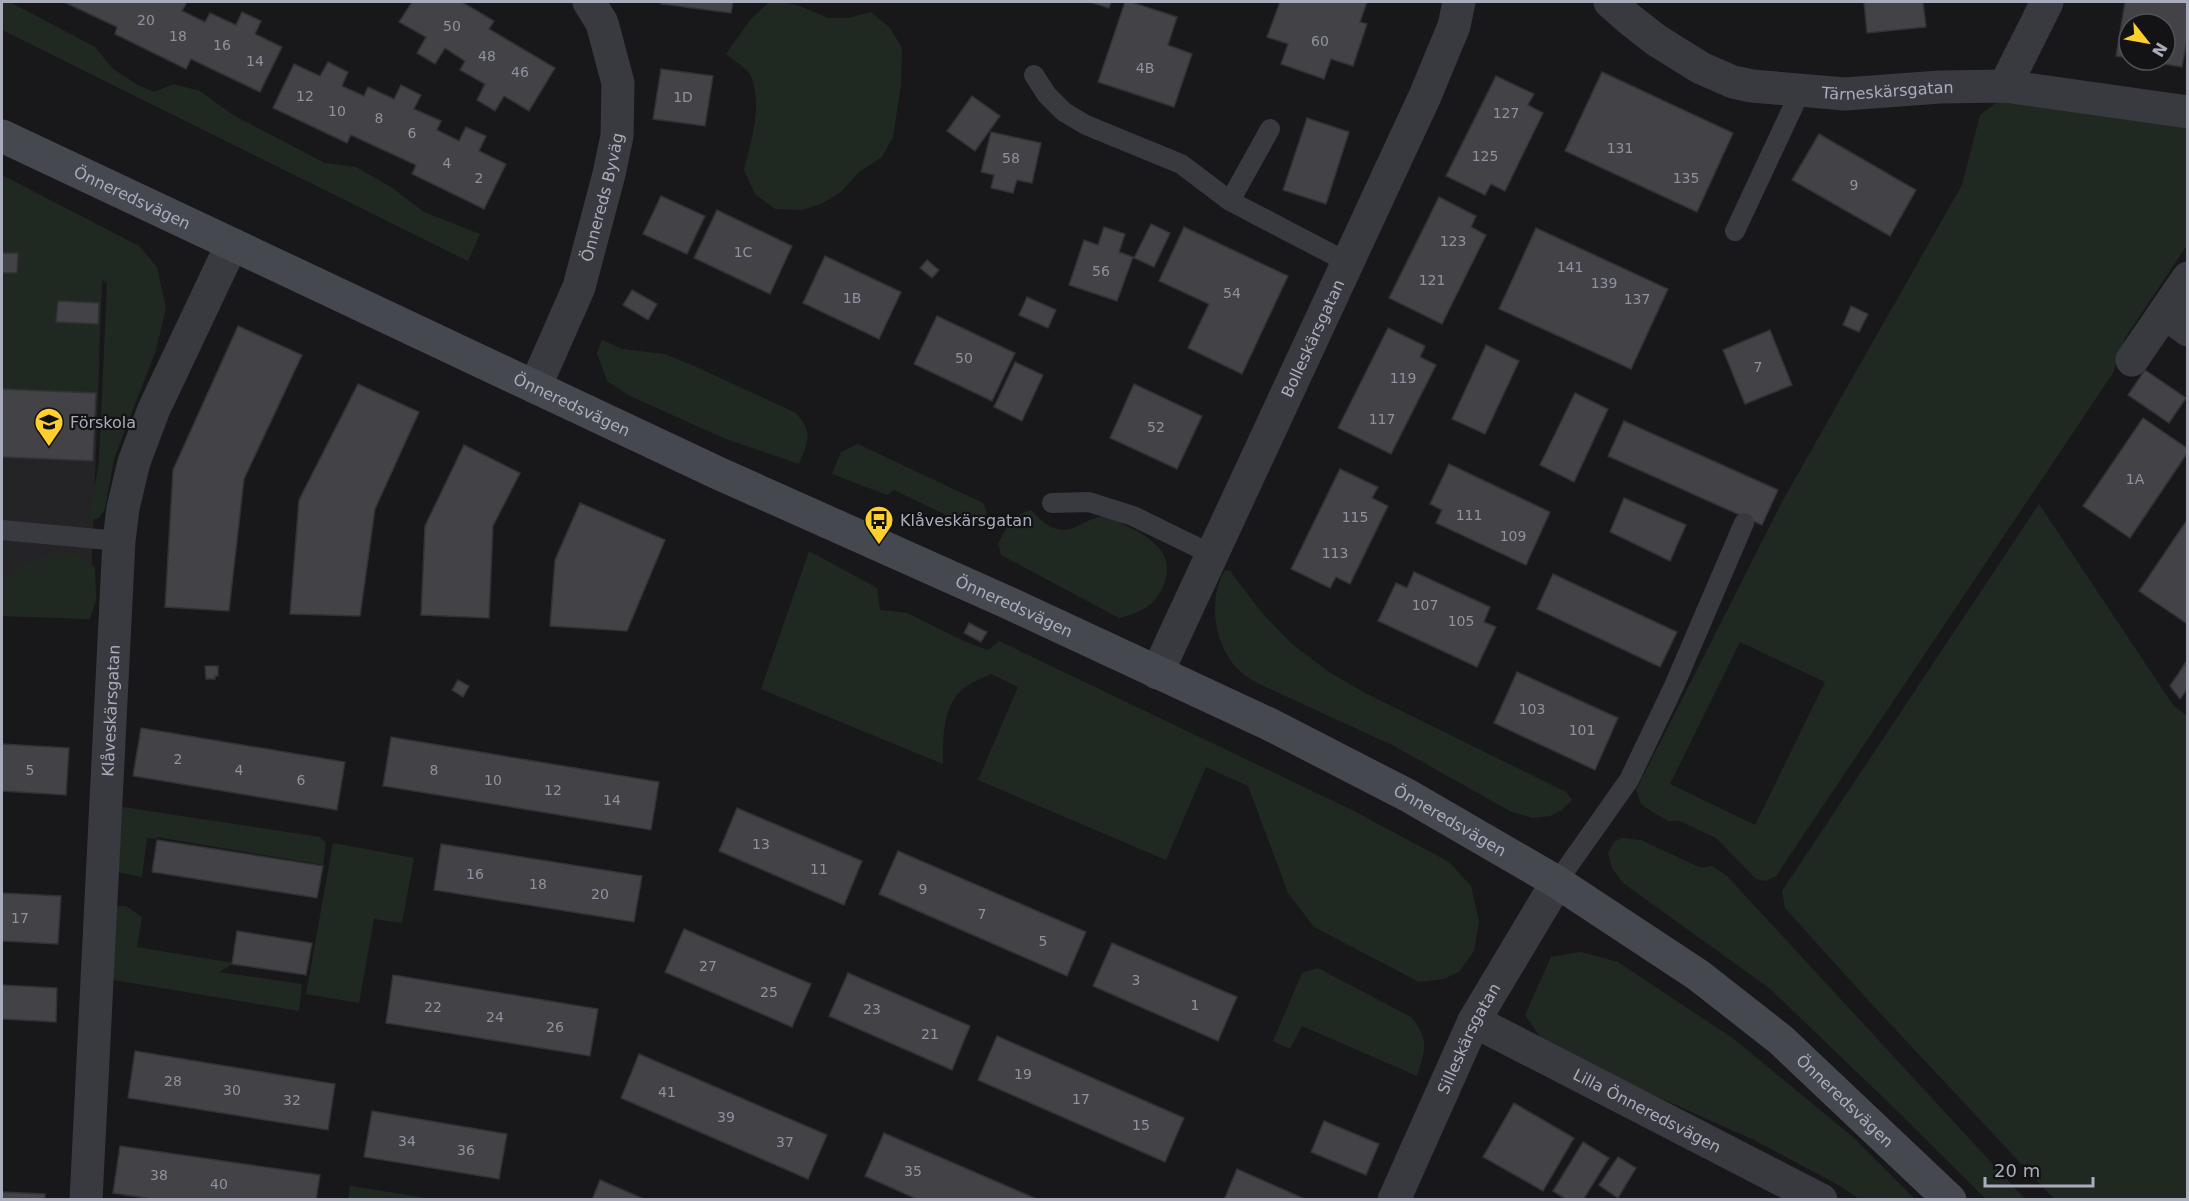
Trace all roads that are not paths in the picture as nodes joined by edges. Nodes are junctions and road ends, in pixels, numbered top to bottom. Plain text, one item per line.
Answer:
1 (590, 2) edge
2 (1459, 2) edge
3 (1610, 2) edge
4 (2047, 2) edge
5 (1034, 75) dead end
6 (2005, 86) junction
7 (1801, 90) junction
8 (2187, 112) edge
9 (1270, 129) dead end
10 (2, 136) edge
11 (1230, 201) junction
12 (1735, 231) dead end
13 (232, 244) junction
14 (1347, 262) junction
15 (2187, 278) edge
16 (2176, 322) edge
17 (2132, 360) dead end
18 (535, 387) junction
19 (1052, 503) dead end
20 (1744, 523) dead end
21 (2, 530) edge
22 (119, 541) junction
23 (1211, 554) junction
24 (1156, 673) junction
25 (1557, 882) junction
26 (1474, 1021) junction
27 (86, 1200) edge
28 (1394, 1200) edge
29 (1821, 1200) edge
30 (1950, 1200) edge

1 - 18 street, Önnereds Byväg
2 - 14 street, Bolleskärsgatan
3 - 7 street, Tärneskärsgatan
4 - 6 street
5 - 11 lane
6 - 7 street, Tärneskärsgatan
6 - 8 street, Tärneskärsgatan
7 - 12 lane
9 - 11 lane
10 - 13 street, Önneredsvägen
11 - 14 lane
13 - 18 street, Önneredsvägen
13 - 22 street, Klåveskärsgatan
14 - 23 street, Bolleskärsgatan
15 - 16 street
16 - 17 street
18 - 24 street, Önneredsvägen
19 - 23 lane
20 - 25 lane
21 - 22 lane
22 - 27 street, Klåveskärsgatan
23 - 24 street, Bolleskärsgatan
24 - 25 street, Önneredsvägen
25 - 26 street, Silleskärsgatan
25 - 30 street, Önneredsvägen
26 - 28 street, Silleskärsgatan
26 - 29 street, Lilla Önneredsvägen

